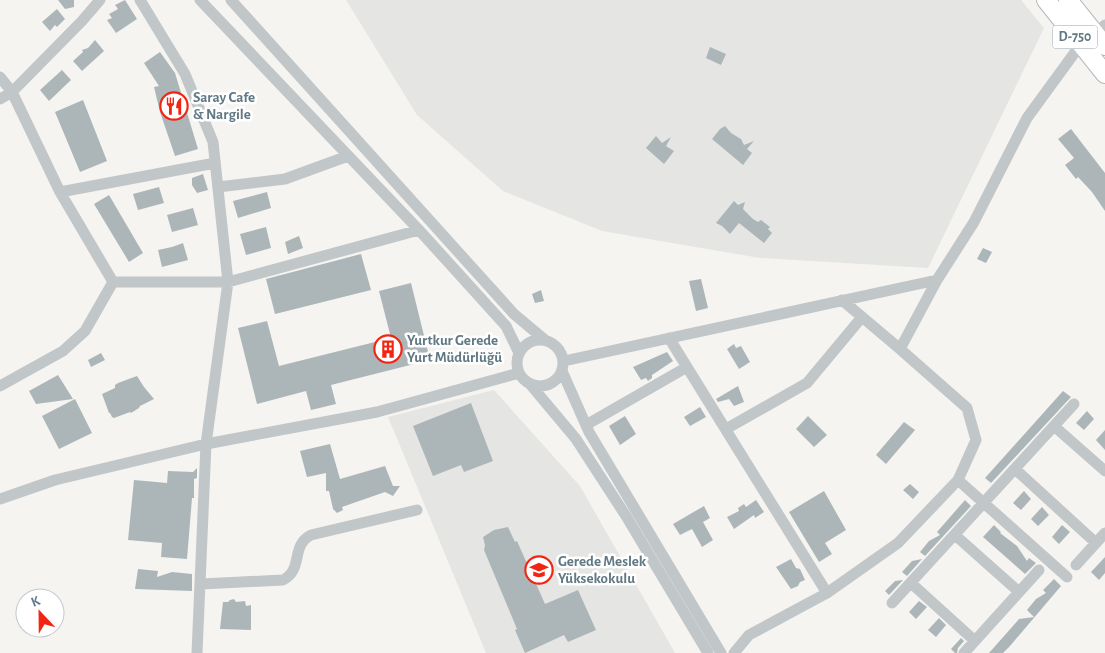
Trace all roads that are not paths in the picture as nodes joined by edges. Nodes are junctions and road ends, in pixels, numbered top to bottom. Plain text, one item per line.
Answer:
1 (100, 0) edge
2 (140, 0) edge
3 (200, 0) edge
4 (231, 0) edge
5 (1046, 0) edge
6 (1068, 0) edge
7 (1097, 37) edge
8 (1105, 74) edge
9 (0, 77) edge
10 (12, 92) junction
11 (0, 99) edge
12 (348, 156) junction
13 (215, 163) junction
14 (218, 187) junction
15 (60, 192) junction
16 (419, 230) junction
17 (937, 280) junction
18 (113, 282) junction
19 (228, 282) junction
20 (842, 300) junction
21 (862, 317) junction
22 (669, 338) junction
23 (545, 340) junction
24 (900, 349) junction
25 (519, 353) junction
26 (563, 366) junction
27 (687, 367) junction
28 (519, 373) junction
29 (530, 384) junction
30 (0, 386) edge
31 (1074, 404) dead end
32 (586, 425) junction
33 (1054, 426) junction
34 (726, 430) junction
35 (206, 444) junction
36 (1015, 469) junction
37 (1105, 470) edge
38 (958, 480) junction
39 (0, 499) edge
40 (984, 503) junction
41 (418, 510) dead end
42 (1105, 532) edge
43 (955, 535) junction
44 (1096, 543) junction
45 (1076, 565) dead end
46 (1039, 570) dead end
47 (1067, 577) dead end
48 (911, 583) junction
49 (201, 584) junction
50 (1019, 592) junction
51 (826, 593) junction
52 (892, 603) dead end
53 (975, 641) junction
54 (197, 653) edge
55 (708, 653) edge
56 (721, 653) edge
57 (734, 653) edge
58 (964, 653) edge

1 - 10 street
2 - 13 street
3 - 12 street
4 - 23 street
5 - 7 highway, D-750
6 - 7 highway
7 - 8 highway, D-750
7 - 17 street
9 - 10 street
10 - 11 street
10 - 15 street
12 - 14 street
12 - 16 street
13 - 14 street
13 - 15 street
14 - 19 street
15 - 18 street
16 - 19 street
16 - 25 street
17 - 20 street
17 - 24 street
18 - 19 street
18 - 30 street
19 - 35 street
20 - 21 street
20 - 22 street
21 - 24 street
21 - 34 street
22 - 26 street
22 - 27 street
23 - 25 street
23 - 26 street
24 - 38 street
25 - 28 street
26 - 29 street
26 - 32 street
27 - 32 street
27 - 34 street
28 - 29 street
28 - 35 street
29 - 55 street
31 - 33 street
32 - 56 street
33 - 36 street
33 - 37 street
34 - 51 street
35 - 39 street
35 - 49 street
36 - 40 street
36 - 44 street
38 - 40 street
38 - 51 street
40 - 43 street
40 - 47 street
41 - 49 street
42 - 44 street
43 - 48 street
43 - 50 street
44 - 45 street
46 - 50 street
48 - 52 street
48 - 53 street
49 - 54 street
50 - 53 street
51 - 57 street
53 - 58 street

